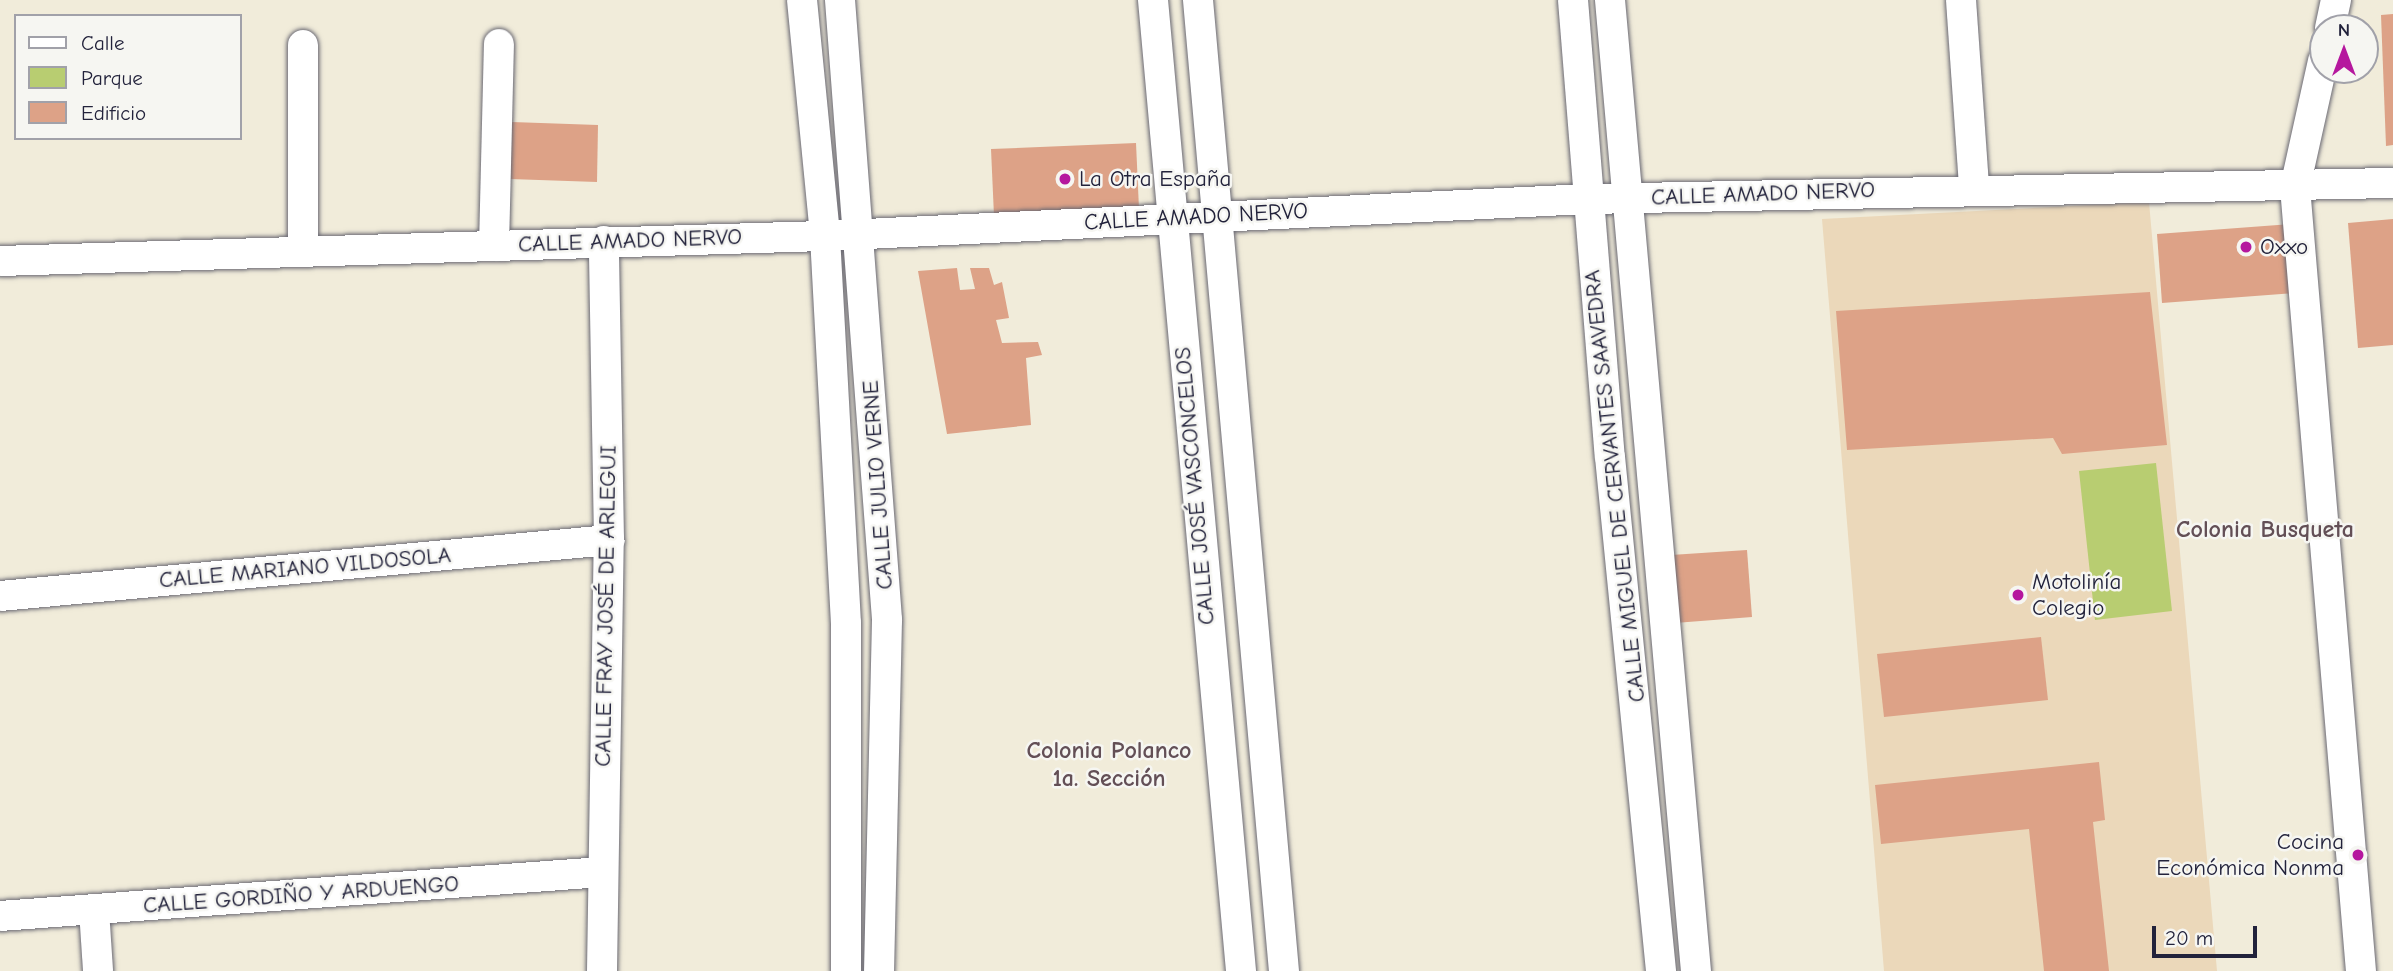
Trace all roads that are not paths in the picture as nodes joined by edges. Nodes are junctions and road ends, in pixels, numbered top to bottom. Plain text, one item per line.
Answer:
1 (1153, 0) edge
2 (1198, 0) edge
3 (1573, 0) edge
4 (1609, 0) edge
5 (1961, 0) edge
6 (841, 12) edge
7 (804, 13) edge
8 (499, 44) dead end
9 (303, 45) dead end
10 (1614, 51) junction
11 (1577, 53) junction
12 (2318, 84) edge
13 (848, 89) junction
14 (811, 92) junction
15 (1211, 141) junction
16 (1164, 145) junction
17 (2393, 183) edge
18 (2295, 187) junction
19 (1974, 188) junction
20 (1626, 198) junction
21 (1587, 199) junction
22 (1217, 216) junction
23 (1170, 218) junction
24 (861, 234) junction
25 (825, 236) junction
26 (604, 241) junction
27 (494, 246) junction
28 (303, 252) junction
29 (0, 261) edge
30 (1610, 457) junction
31 (1648, 457) junction
32 (1656, 531) junction
33 (1619, 533) junction
34 (609, 540) junction
35 (1246, 540) junction
36 (1201, 544) junction
37 (0, 596) edge
38 (1664, 615) junction
39 (1628, 619) junction
40 (846, 663) junction
41 (886, 663) junction
42 (1230, 851) junction
43 (1273, 852) junction
44 (602, 872) junction
45 (94, 910) junction
46 (846, 910) junction
47 (881, 912) junction
48 (0, 916) edge
49 (98, 971) edge
50 (602, 971) edge
51 (846, 971) edge
52 (879, 971) edge
53 (1241, 971) edge
54 (1284, 971) edge
55 (1661, 971) edge
56 (1696, 971) edge
57 (2361, 971) edge

1 - 16 street, CALLE JOSÉ VASCONCELOS
2 - 15 street, CALLE JOSÉ VASCONCELOS
3 - 11 street, CALLE MIGUEL DE CERVANTES SAAVEDRA
4 - 10 street, CALLE MIGUEL DE CERVANTES SAAVEDRA
5 - 19 street
6 - 7 street
6 - 13 street, CALLE JULIO VERNE
7 - 14 street, CALLE JULIO VERNE
8 - 27 street
9 - 28 street
10 - 11 street
10 - 20 street, CALLE MIGUEL DE CERVANTES SAAVEDRA
11 - 21 street, CALLE MIGUEL DE CERVANTES SAAVEDRA
12 - 18 street
13 - 14 street
13 - 24 street, CALLE JULIO VERNE
14 - 25 street, CALLE JULIO VERNE
15 - 16 street
15 - 22 street, CALLE JOSÉ VASCONCELOS
16 - 23 street, CALLE JOSÉ VASCONCELOS
17 - 18 street, CALLE AMADO NERVO
18 - 19 street, CALLE AMADO NERVO
18 - 57 street
19 - 20 street, CALLE AMADO NERVO
20 - 21 street, CALLE AMADO NERVO
20 - 31 street, CALLE MIGUEL DE CERVANTES SAAVEDRA
21 - 22 street, CALLE AMADO NERVO
21 - 30 street, CALLE MIGUEL DE CERVANTES SAAVEDRA
22 - 23 street, CALLE AMADO NERVO
22 - 35 street, CALLE JOSÉ VASCONCELOS
23 - 24 street, CALLE AMADO NERVO
23 - 36 street, CALLE JOSÉ VASCONCELOS
24 - 25 street, CALLE AMADO NERVO
24 - 41 street, CALLE JULIO VERNE
25 - 26 street, CALLE AMADO NERVO
25 - 40 street, CALLE JULIO VERNE
26 - 27 street, CALLE AMADO NERVO
26 - 34 street, CALLE FRAY JOSÉ DE ARLEGUI
27 - 28 street, CALLE AMADO NERVO
28 - 29 street, CALLE AMADO NERVO
30 - 31 street
30 - 33 street, CALLE MIGUEL DE CERVANTES SAAVEDRA
31 - 32 street, CALLE MIGUEL DE CERVANTES SAAVEDRA
32 - 33 street
32 - 38 street, CALLE MIGUEL DE CERVANTES SAAVEDRA
33 - 39 street, CALLE MIGUEL DE CERVANTES SAAVEDRA
34 - 37 street, CALLE MARIANO VILDOSOLA
34 - 44 street, CALLE FRAY JOSÉ DE ARLEGUI
35 - 36 street
35 - 43 street, CALLE JOSÉ VASCONCELOS
36 - 42 street, CALLE JOSÉ VASCONCELOS
38 - 39 street
38 - 56 street, CALLE MIGUEL DE CERVANTES SAAVEDRA
39 - 55 street, CALLE MIGUEL DE CERVANTES SAAVEDRA
40 - 41 street
40 - 46 street, CALLE JULIO VERNE
41 - 47 street, CALLE JULIO VERNE
42 - 43 street
42 - 53 street, CALLE JOSÉ VASCONCELOS
43 - 54 street, CALLE JOSÉ VASCONCELOS
44 - 45 street, CALLE GORDIÑO Y ARDUENGO
44 - 50 street, CALLE FRAY JOSÉ DE ARLEGUI
45 - 48 street, CALLE GORDIÑO Y ARDUENGO
45 - 49 street
46 - 47 street
46 - 51 street, CALLE JULIO VERNE
47 - 52 street, CALLE JULIO VERNE

